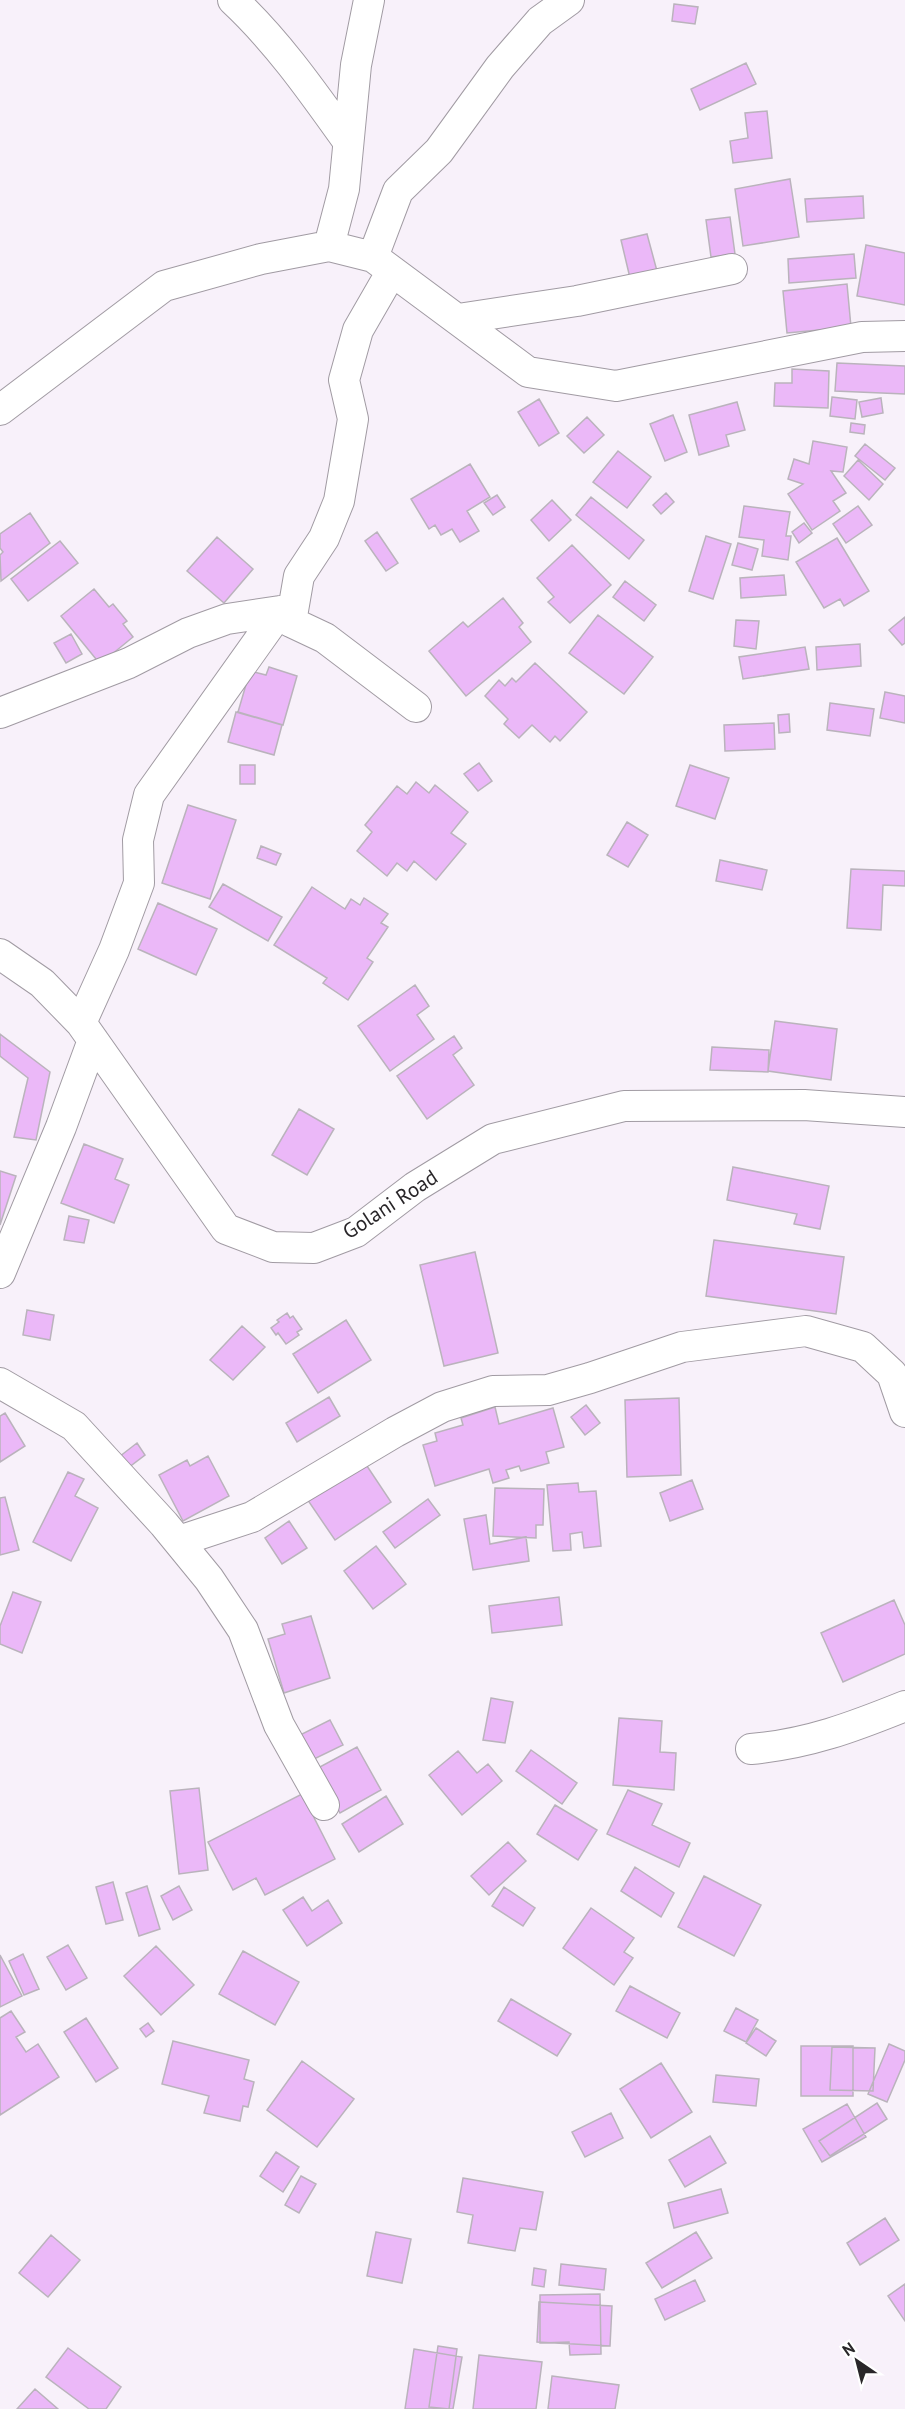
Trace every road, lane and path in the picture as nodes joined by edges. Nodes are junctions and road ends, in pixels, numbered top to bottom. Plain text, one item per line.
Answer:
1 (232, 0) edge
2 (369, 0) edge
3 (569, 0) edge
4 (348, 140) junction
5 (329, 246) junction
6 (382, 264) junction
7 (732, 269) dead end
8 (458, 319) junction
9 (905, 336) edge
10 (0, 410) edge
11 (286, 617) junction
12 (416, 707) dead end
13 (0, 713) edge
14 (0, 954) edge
15 (87, 1031) junction
16 (905, 1112) edge
17 (0, 1273) edge
18 (0, 1383) edge
19 (905, 1413) edge
20 (179, 1541) junction
21 (905, 1706) edge
22 (751, 1749) dead end
23 (324, 1805) dead end

1 - 4 street
2 - 4 street
3 - 6 street
4 - 5 street
5 - 6 street
5 - 10 street
6 - 8 street
6 - 11 street
7 - 8 street
8 - 9 street
11 - 12 street
11 - 13 street
11 - 15 street
14 - 15 street, Golani Road
15 - 16 street, Golani Road
15 - 17 street
18 - 20 street
19 - 20 street
20 - 23 street
21 - 22 street

